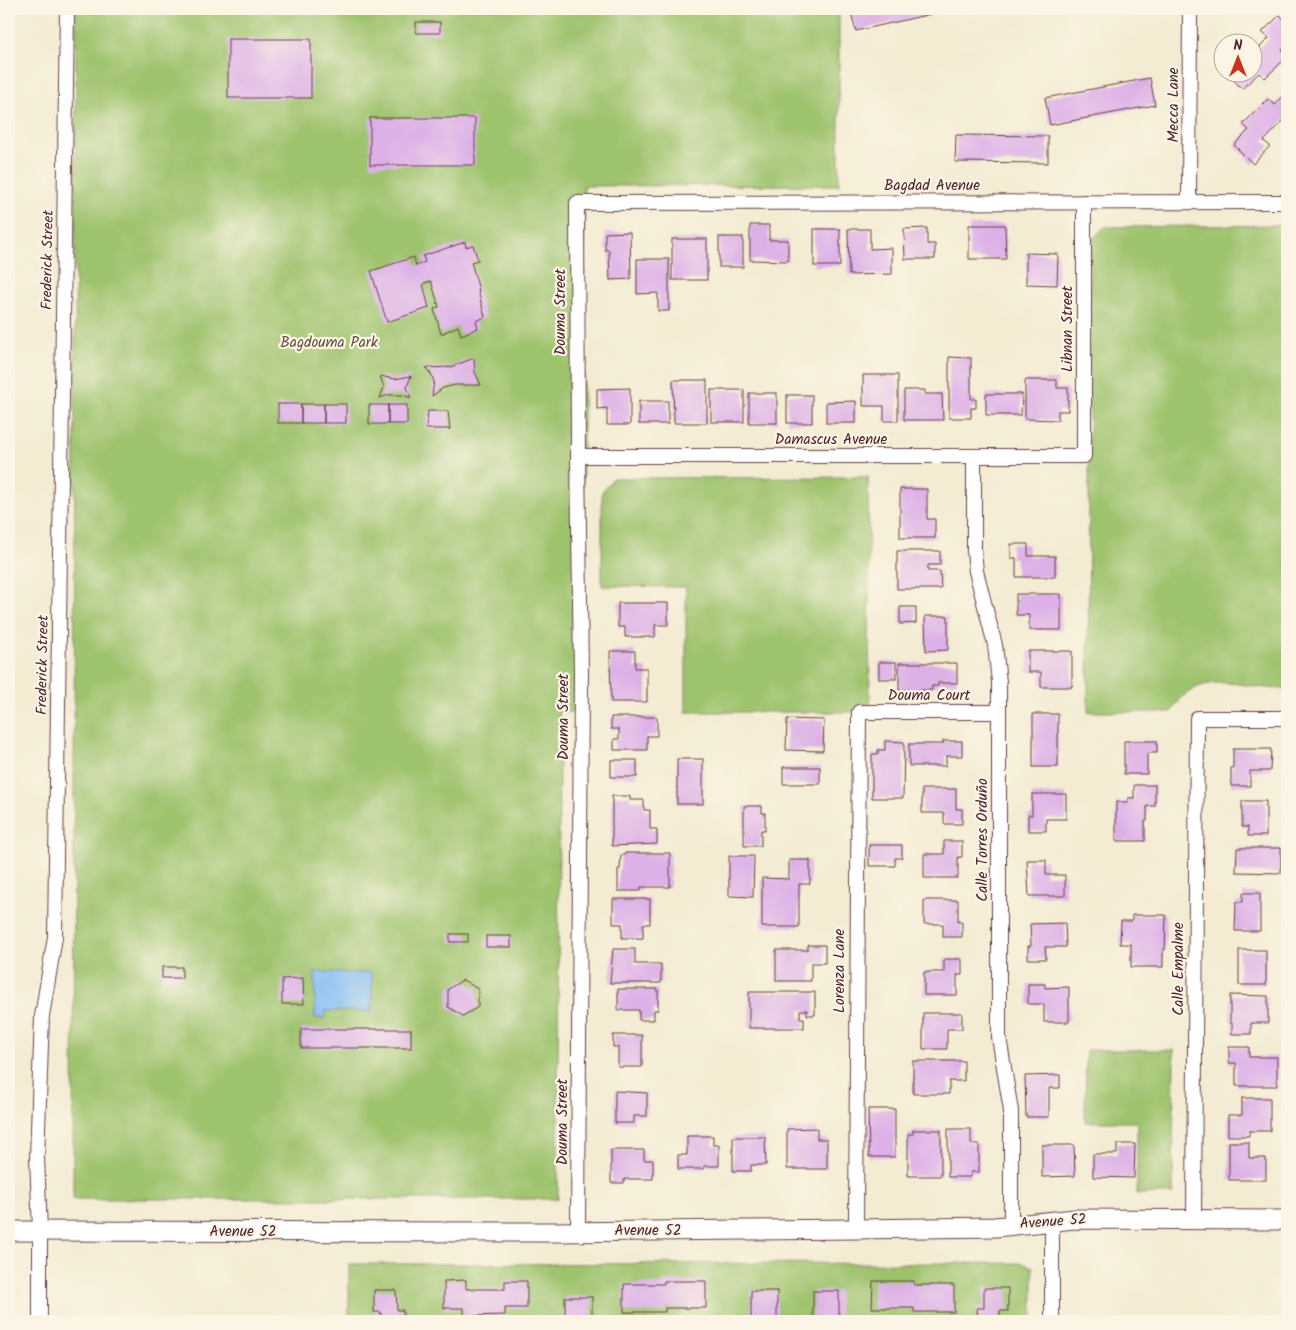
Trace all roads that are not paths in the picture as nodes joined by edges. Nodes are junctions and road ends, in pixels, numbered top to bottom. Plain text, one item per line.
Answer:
1 (67, 9) edge
2 (1190, 9) edge
3 (1084, 202) junction
4 (1189, 202) junction
5 (1287, 202) edge
6 (578, 203) joint
7 (578, 456) junction
8 (974, 456) junction
9 (1084, 456) joint
10 (859, 712) joint
11 (999, 712) junction
12 (1287, 718) edge
13 (1194, 1220) junction
14 (1287, 1220) edge
15 (1052, 1222) junction
16 (1011, 1226) junction
17 (856, 1229) junction
18 (9, 1231) edge
19 (40, 1231) junction
20 (578, 1231) junction
21 (40, 1321) edge
22 (1052, 1321) edge

1 - 19 street, Frederick Street
2 - 4 street, Mecca Lane
3 - 4 street, Bagdad Avenue
3 - 6 street, Bagdad Avenue
3 - 9 street, Libnan Street
4 - 5 street, Bagdad Avenue
6 - 7 street, Douma Street
7 - 8 street, Damascus Avenue
7 - 20 street, Douma Street
8 - 9 street, Damascus Avenue
8 - 11 street, Calle Torres Orduño
10 - 11 street, Douma Court
10 - 17 street, Lorenza Lane
11 - 16 street, Calle Torres Orduño
12 - 13 street, Calle Empalme
13 - 14 main road, Avenue 52
13 - 15 main road, Avenue 52
15 - 16 main road, Avenue 52
15 - 22 street
16 - 17 main road, Avenue 52
17 - 20 main road, Avenue 52
18 - 19 main road, Avenue 52
19 - 20 main road, Avenue 52
19 - 21 street, Frederick Street

